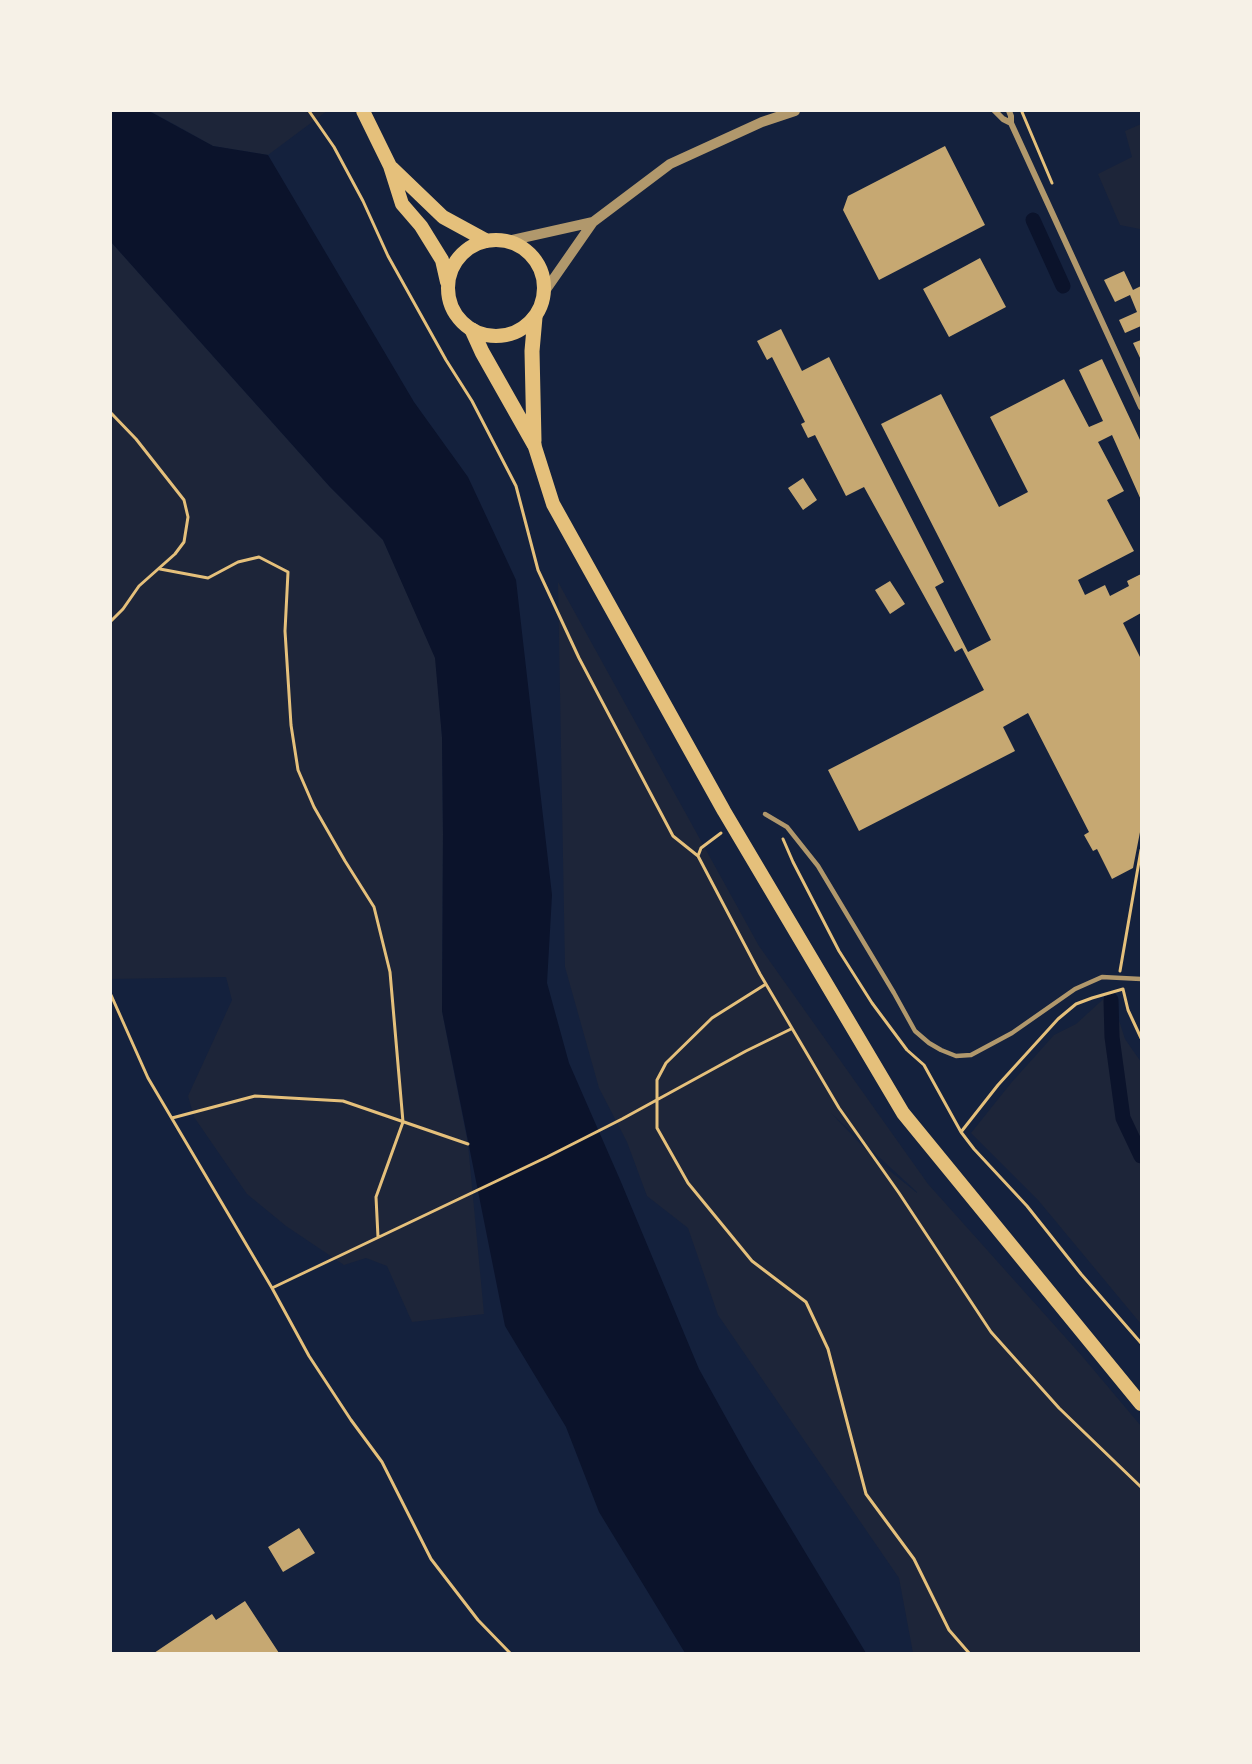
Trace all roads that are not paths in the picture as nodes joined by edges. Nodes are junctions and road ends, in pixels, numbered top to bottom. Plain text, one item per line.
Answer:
1 (363, 111) edge
2 (795, 111) edge
3 (995, 111) edge
4 (1009, 111) edge
5 (1011, 123) junction
6 (390, 166) junction
7 (593, 222) junction
8 (487, 241) junction
9 (508, 241) junction
10 (448, 287) junction
11 (544, 291) junction
12 (535, 317) junction
13 (472, 330) junction
14 (1141, 407) edge
15 (534, 444) junction
16 (765, 814) dead end
17 (1141, 979) edge
18 (1141, 1404) edge

1 - 6 main road
2 - 7 street
3 - 5 street
4 - 5 street
5 - 14 street
6 - 8 main road
6 - 10 main road
7 - 9 street
7 - 11 street
8 - 9 main road
8 - 10 main road
9 - 11 main road
10 - 13 main road
11 - 12 main road
12 - 13 main road
12 - 15 highway
13 - 15 highway
15 - 18 main road
16 - 17 lane

